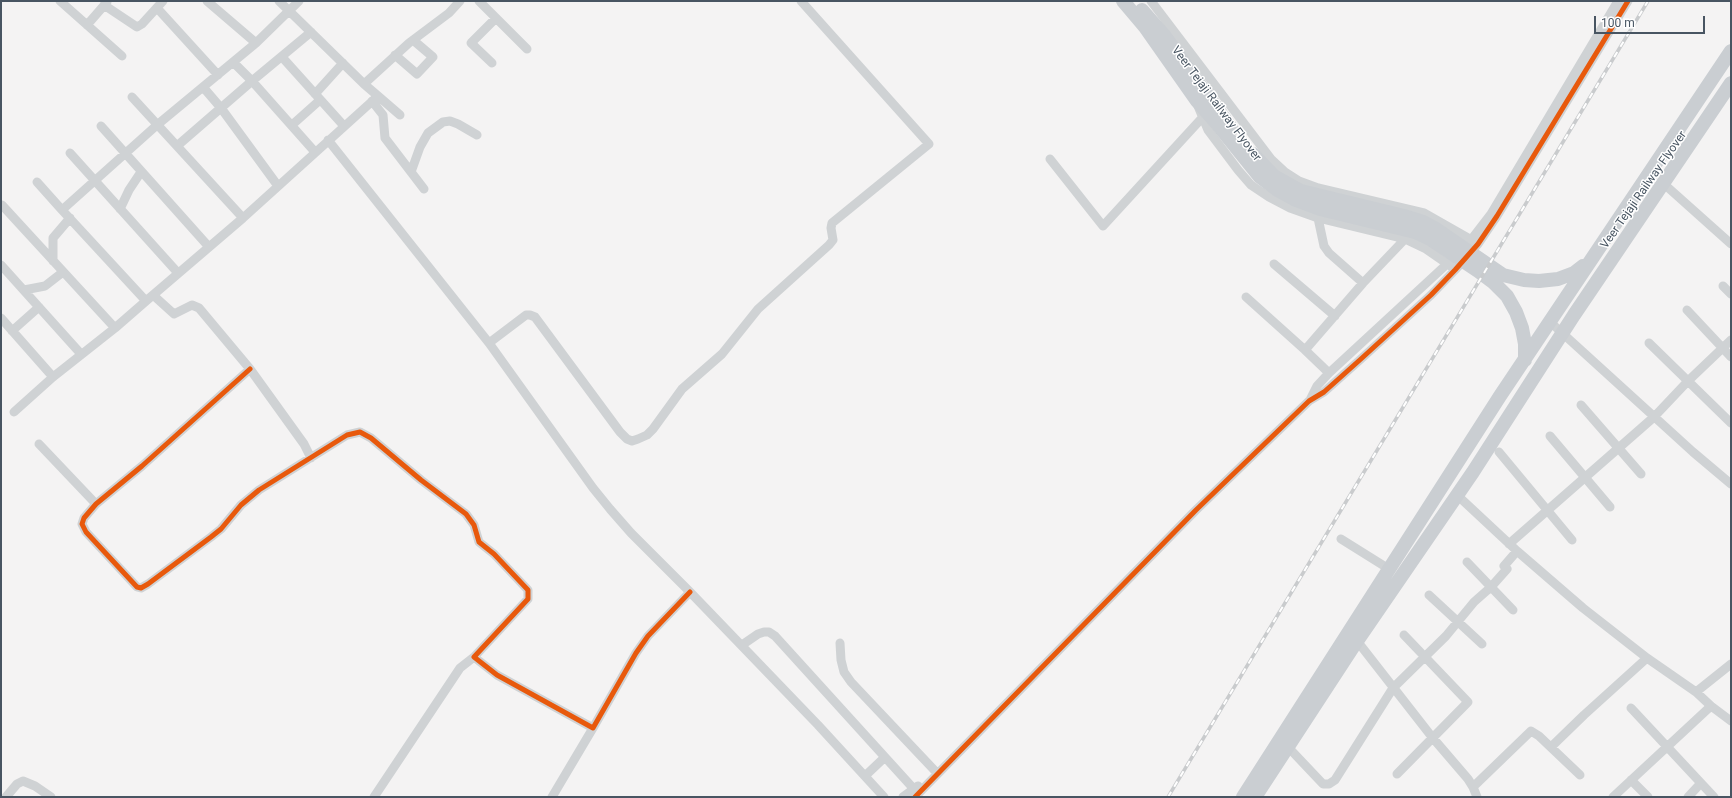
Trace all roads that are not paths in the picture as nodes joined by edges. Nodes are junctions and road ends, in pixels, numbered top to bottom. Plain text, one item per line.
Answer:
1 (60, 1) edge
2 (207, 1) edge
3 (279, 1) edge
4 (299, 1) edge
5 (460, 1) edge
6 (479, 1) edge
7 (801, 1) edge
8 (1123, 1) edge
9 (1134, 1) edge
10 (1142, 1) edge
11 (1151, 1) edge
12 (1618, 1) edge
13 (1628, 1) edge
14 (106, 3) edge
15 (160, 4) edge
16 (289, 12) junction
17 (496, 18) junction
18 (87, 25) junction
19 (1145, 27) junction
20 (311, 32) junction
21 (413, 40) junction
22 (1598, 41) junction
23 (256, 43) junction
24 (527, 49) dead end
25 (1731, 50) edge
26 (395, 55) junction
27 (122, 56) dead end
28 (282, 57) junction
29 (233, 62) junction
30 (1731, 62) edge
31 (343, 63) junction
32 (492, 63) dead end
33 (218, 74) junction
34 (252, 82) junction
35 (1731, 83) edge
36 (364, 84) junction
37 (203, 87) junction
38 (132, 97) dead end
39 (317, 97) junction
40 (375, 98) junction
41 (1197, 101) junction
42 (221, 108) junction
43 (400, 115) dead end
44 (1202, 118) junction
45 (157, 125) junction
46 (292, 125) junction
47 (101, 126) dead end
48 (344, 126) junction
49 (477, 135) dead end
50 (328, 140) junction
51 (177, 146) junction
52 (315, 152) junction
53 (70, 153) dead end
54 (125, 154) junction
55 (1050, 159) dead end
56 (141, 172) junction
57 (411, 172) junction
58 (94, 181) junction
59 (37, 182) dead end
60 (1664, 184) junction
61 (278, 186) junction
62 (424, 189) dead end
63 (2, 205) edge
64 (120, 209) junction
65 (62, 210) junction
66 (70, 218) junction
67 (243, 218) junction
68 (1318, 218) junction
69 (1405, 239) junction
70 (1475, 242) junction
71 (1731, 244) edge
72 (209, 247) junction
73 (53, 261) junction
74 (1274, 264) dead end
75 (1447, 264) junction
76 (1, 265) edge
77 (1456, 270) junction
78 (63, 272) junction
79 (178, 273) junction
80 (1363, 284) junction
81 (1723, 286) dead end
82 (24, 290) junction
83 (1731, 294) edge
84 (1246, 297) dead end
85 (150, 298) junction
86 (39, 307) junction
87 (1687, 310) dead end
88 (1335, 316) junction
89 (1, 318) edge
90 (1549, 321) junction
91 (115, 328) junction
92 (12, 331) junction
93 (1562, 333) junction
94 (1731, 340) edge
95 (489, 343) junction
96 (1649, 343) dead end
97 (1723, 348) junction
98 (1305, 350) junction
99 (81, 354) junction
100 (1731, 357) edge
101 (250, 370) junction
102 (1329, 372) junction
103 (53, 377) junction
104 (1688, 381) junction
105 (1309, 401) junction
106 (1582, 405) dead end
107 (14, 412) dead end
108 (1654, 417) junction
109 (1731, 423) edge
110 (1550, 436) dead end
111 (39, 444) dead end
112 (1620, 448) junction
113 (1499, 452) dead end
114 (311, 458) junction
115 (1641, 474) dead end
116 (1585, 478) junction
117 (1731, 484) edge
118 (1457, 495) junction
119 (96, 504) junction
120 (1610, 507) dead end
121 (1548, 510) junction
122 (1341, 539) dead end
123 (1572, 540) dead end
124 (1509, 544) junction
125 (1517, 551) junction
126 (1467, 562) dead end
127 (1393, 570) junction
128 (1491, 587) junction
129 (690, 592) junction
130 (1429, 595) dead end
131 (1387, 598) junction
132 (1513, 610) dead end
133 (1458, 622) junction
134 (1404, 635) dead end
135 (1353, 636) junction
136 (840, 643) dead end
137 (1482, 644) dead end
138 (742, 646) junction
139 (474, 657) junction
140 (1425, 657) junction
141 (1647, 658) junction
142 (1731, 664) edge
143 (1393, 688) junction
144 (1696, 692) junction
145 (1711, 706) junction
146 (1631, 708) dead end
147 (1731, 721) edge
148 (593, 728) junction
149 (1432, 738) junction
150 (1668, 746) junction
151 (1288, 747) junction
152 (1551, 747) junction
153 (884, 758) junction
154 (937, 773) junction
155 (1397, 774) dead end
156 (1580, 775) dead end
157 (865, 776) junction
158 (1631, 780) junction
159 (1702, 783) junction
160 (1473, 787) junction
161 (914, 793) edge
162 (6, 797) edge
163 (51, 797) edge
164 (374, 797) edge
165 (552, 797) edge
166 (884, 797) edge
167 (903, 797) edge
168 (1243, 797) edge
169 (1255, 797) edge
170 (1477, 797) edge
171 (1613, 797) edge
172 (1648, 797) edge
173 (1688, 797) edge
174 (1714, 797) edge

1 - 18 street
2 - 23 street
3 - 16 street
4 - 16 street
5 - 21 street
6 - 17 street
7 - 95 street
8 - 19 main road
9 - 30 main road, Veer Tejaji Railway Flyover
10 - 19 main road
11 - 70 street
12 - 22 street
13 - 22 street
14 - 15 street
14 - 18 street
15 - 33 street
16 - 20 street
16 - 23 street
17 - 24 street
17 - 32 street
18 - 27 street
19 - 41 main road
20 - 28 street
20 - 31 street
21 - 26 street
21 - 26 street
22 - 70 street
23 - 29 street
25 - 90 main road
26 - 36 street
28 - 34 street
28 - 39 street
29 - 33 street
29 - 34 street
31 - 36 street
31 - 39 street
33 - 37 street
34 - 42 street
34 - 46 street
35 - 60 main road
36 - 40 street
37 - 42 street
37 - 45 street
38 - 45 street
39 - 46 street
39 - 48 street
40 - 43 street
40 - 48 street
40 - 57 street
41 - 44 street
41 - 127 main road
42 - 51 street
42 - 61 street
44 - 55 street
44 - 68 street
45 - 51 street
45 - 54 street
46 - 52 street
47 - 54 street
48 - 50 street
49 - 57 street
50 - 52 street
50 - 95 street
51 - 67 street
52 - 61 street
53 - 58 street
54 - 56 street
54 - 58 street
56 - 64 street
56 - 72 street
57 - 62 street
58 - 64 street
58 - 65 street
59 - 65 street
60 - 71 street
60 - 93 main road
61 - 67 street
63 - 73 street
64 - 79 street
65 - 66 street
66 - 73 street
66 - 85 street
67 - 72 street
68 - 69 street
68 - 80 street
69 - 75 street
69 - 80 street
70 - 75 street
70 - 77 street
72 - 79 street
73 - 78 street
74 - 88 street
75 - 77 street
75 - 102 street
76 - 82 street
77 - 105 street
78 - 82 street
78 - 91 street
79 - 85 street
80 - 88 street
81 - 83 street
82 - 86 street
84 - 98 street
85 - 91 street
85 - 101 street
86 - 92 street
86 - 99 street
87 - 97 street
88 - 98 street
89 - 92 street
90 - 93 street
90 - 127 main road
91 - 99 street
92 - 103 street
93 - 108 street
93 - 118 main road
94 - 97 street
95 - 129 street
96 - 104 street
97 - 100 street
97 - 104 street
98 - 102 street
99 - 103 street
101 - 114 street
101 - 119 street
102 - 105 street
103 - 107 street
104 - 108 street
104 - 109 street
105 - 154 street
106 - 112 street
108 - 112 street
108 - 117 street
110 - 116 street
111 - 119 street
112 - 115 street
112 - 116 street
113 - 121 street
114 - 119 street
114 - 139 street
116 - 120 street
116 - 121 street
118 - 124 street
118 - 131 main road
121 - 123 street
121 - 124 street
122 - 127 street
124 - 125 street
125 - 128 street
125 - 141 street
126 - 128 street
127 - 131 main road
127 - 135 main road
128 - 132 street
128 - 133 street
129 - 138 street
129 - 148 street
130 - 133 street
131 - 135 main road
133 - 137 street
133 - 140 street
134 - 140 street
135 - 143 street
135 - 151 main road
135 - 168 main road
136 - 154 street
138 - 153 street
138 - 157 street
139 - 148 street
139 - 164 street
140 - 143 street
140 - 149 street
141 - 144 street
141 - 152 street
142 - 144 street
143 - 149 street
143 - 151 street
144 - 145 street
145 - 147 street
145 - 150 street
146 - 150 street
148 - 165 street
149 - 155 street
149 - 160 street
150 - 158 street
150 - 159 street
151 - 169 main road
152 - 156 street
152 - 160 street
153 - 157 street
153 - 161 street
154 - 161 street
157 - 166 street
158 - 171 street
158 - 172 street
159 - 173 street
159 - 174 street
160 - 170 street
161 - 167 street
162 - 163 street

